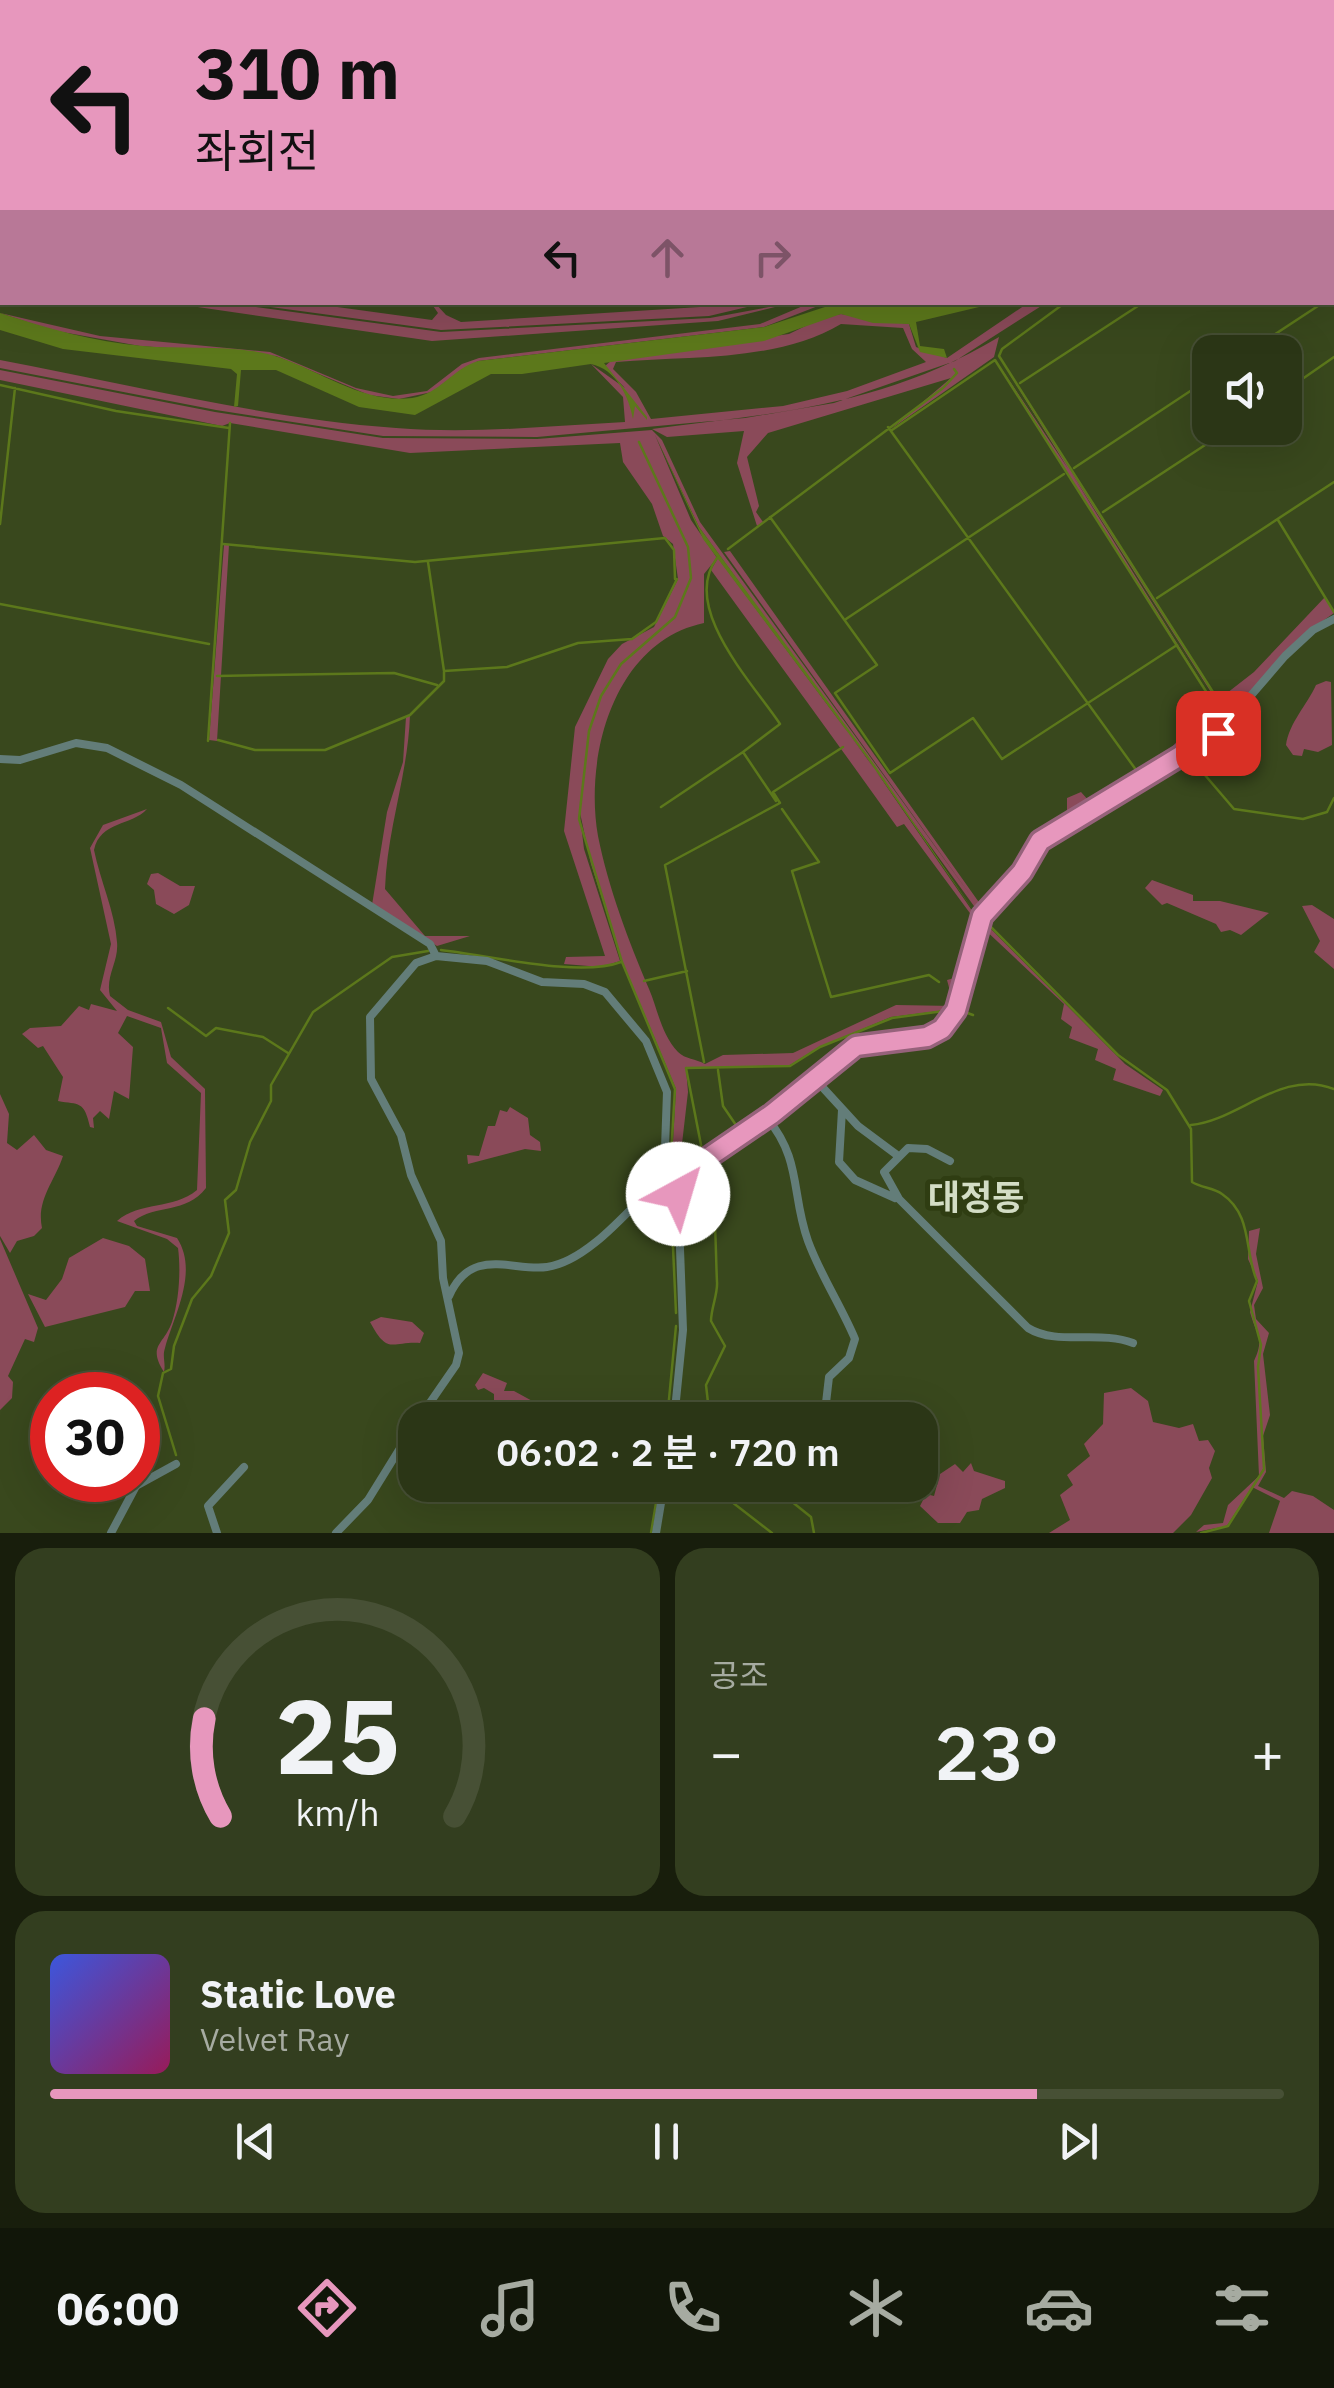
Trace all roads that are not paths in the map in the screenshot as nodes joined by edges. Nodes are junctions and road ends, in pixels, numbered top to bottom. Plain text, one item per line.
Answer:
1 (1334, 619) edge
2 (0, 759) edge
3 (436, 956) junction
4 (814, 1078) junction
5 (842, 1110) junction
6 (767, 1118) junction
7 (897, 1155) junction
8 (950, 1161) dead end
9 (664, 1176) junction
10 (681, 1176) junction
11 (899, 1199) junction
12 (449, 1296) junction
13 (1133, 1344) dead end
14 (430, 1402) edge
15 (676, 1402) edge
16 (825, 1402) edge
17 (398, 1451) edge
18 (176, 1464) dead end
19 (244, 1467) dead end
20 (661, 1502) edge
21 (111, 1533) edge
22 (217, 1533) edge
23 (336, 1533) edge
24 (656, 1533) edge

1 - 4 street
2 - 3 street
3 - 9 street
3 - 12 street
4 - 5 street
4 - 6 street
5 - 7 street
5 - 11 street
6 - 10 street
6 - 16 street
7 - 8 street
7 - 11 street
9 - 10 street
9 - 12 street
10 - 15 street
11 - 13 street
12 - 14 street
17 - 23 street
18 - 21 street
19 - 22 street
20 - 24 street

